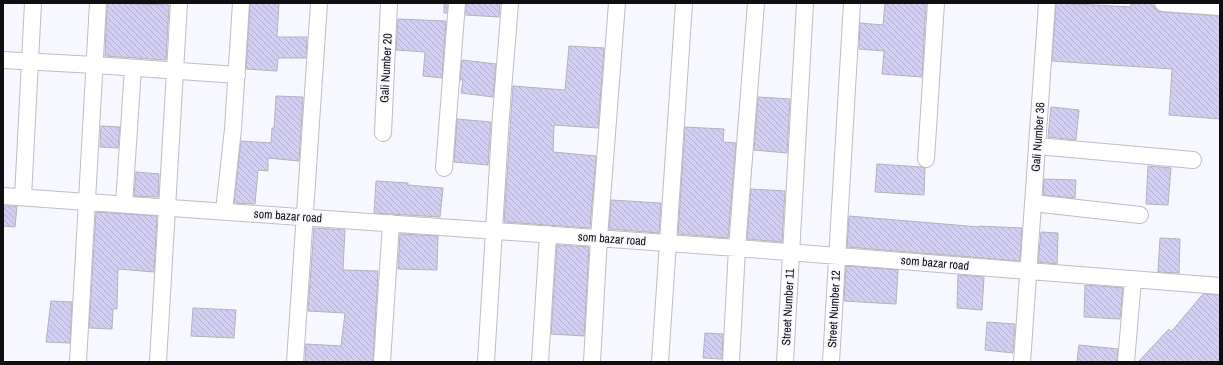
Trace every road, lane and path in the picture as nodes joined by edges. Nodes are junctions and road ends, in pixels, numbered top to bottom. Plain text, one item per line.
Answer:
1 (33, 3) edge
2 (98, 3) edge
3 (178, 3) edge
4 (241, 3) edge
5 (319, 3) edge
6 (389, 3) edge
7 (457, 3) edge
8 (510, 3) edge
9 (617, 3) edge
10 (684, 3) edge
11 (756, 3) edge
12 (805, 3) edge
13 (852, 3) edge
14 (936, 3) edge
15 (1047, 3) edge
16 (1163, 3) edge
17 (1220, 7) edge
18 (3, 60) edge
19 (30, 61) junction
20 (95, 65) junction
21 (133, 68) junction
22 (174, 71) junction
23 (237, 75) junction
24 (383, 133) dead end
25 (1037, 146) junction
26 (926, 159) dead end
27 (1193, 160) dead end
28 (444, 168) dead end
29 (3, 196) edge
30 (23, 197) junction
31 (87, 202) junction
32 (1033, 203) junction
33 (124, 204) junction
34 (166, 207) junction
35 (224, 211) junction
36 (1140, 215) dead end
37 (305, 217) junction
38 (391, 223) junction
39 (495, 231) junction
40 (548, 234) junction
41 (599, 238) junction
42 (668, 243) junction
43 (737, 248) junction
44 (791, 253) junction
45 (837, 256) junction
46 (1029, 271) junction
47 (1133, 279) junction
48 (1220, 286) edge
49 (78, 362) edge
50 (158, 362) edge
51 (295, 362) edge
52 (382, 362) edge
53 (486, 362) edge
54 (540, 362) edge
55 (592, 362) edge
56 (660, 362) edge
57 (731, 362) edge
58 (785, 362) edge
59 (831, 362) edge
60 (1022, 362) edge
61 (1126, 362) edge

1 - 19 street
2 - 20 street
3 - 22 street
4 - 23 street
5 - 37 street
6 - 24 street, Gali Number 20
7 - 28 street
8 - 39 street
9 - 41 street
10 - 42 street
11 - 43 street
12 - 44 street, Street Number 11
13 - 45 street, Street Number 12
14 - 26 street
15 - 25 street, Gali Number 36
16 - 17 street
18 - 19 street
19 - 20 street
19 - 30 street
20 - 21 street
20 - 31 street
21 - 22 street
21 - 33 street
22 - 23 street
22 - 34 street
23 - 35 street
25 - 27 street
25 - 32 street, Gali Number 36
29 - 30 street, som bazar road
30 - 31 street, som bazar road
31 - 33 street, som bazar road
31 - 49 street
32 - 36 street
32 - 46 street, Gali Number 36
33 - 34 street, som bazar road
34 - 35 street, som bazar road
34 - 50 street
35 - 37 street, som bazar road
37 - 38 street, som bazar road
37 - 51 street
38 - 39 street, som bazar road
38 - 52 street
39 - 40 street, som bazar road
39 - 53 street
40 - 41 street, som bazar road
40 - 54 street
41 - 42 street, som bazar road
41 - 55 street
42 - 43 street, som bazar road
42 - 56 street
43 - 44 street, som bazar road
43 - 57 street
44 - 45 street, som bazar road
44 - 58 street, Street Number 11
45 - 46 street, som bazar road
45 - 59 street, Street Number 12
46 - 47 street, som bazar road
46 - 60 street, Gali Number 36
47 - 48 street, som bazar road
47 - 61 street

